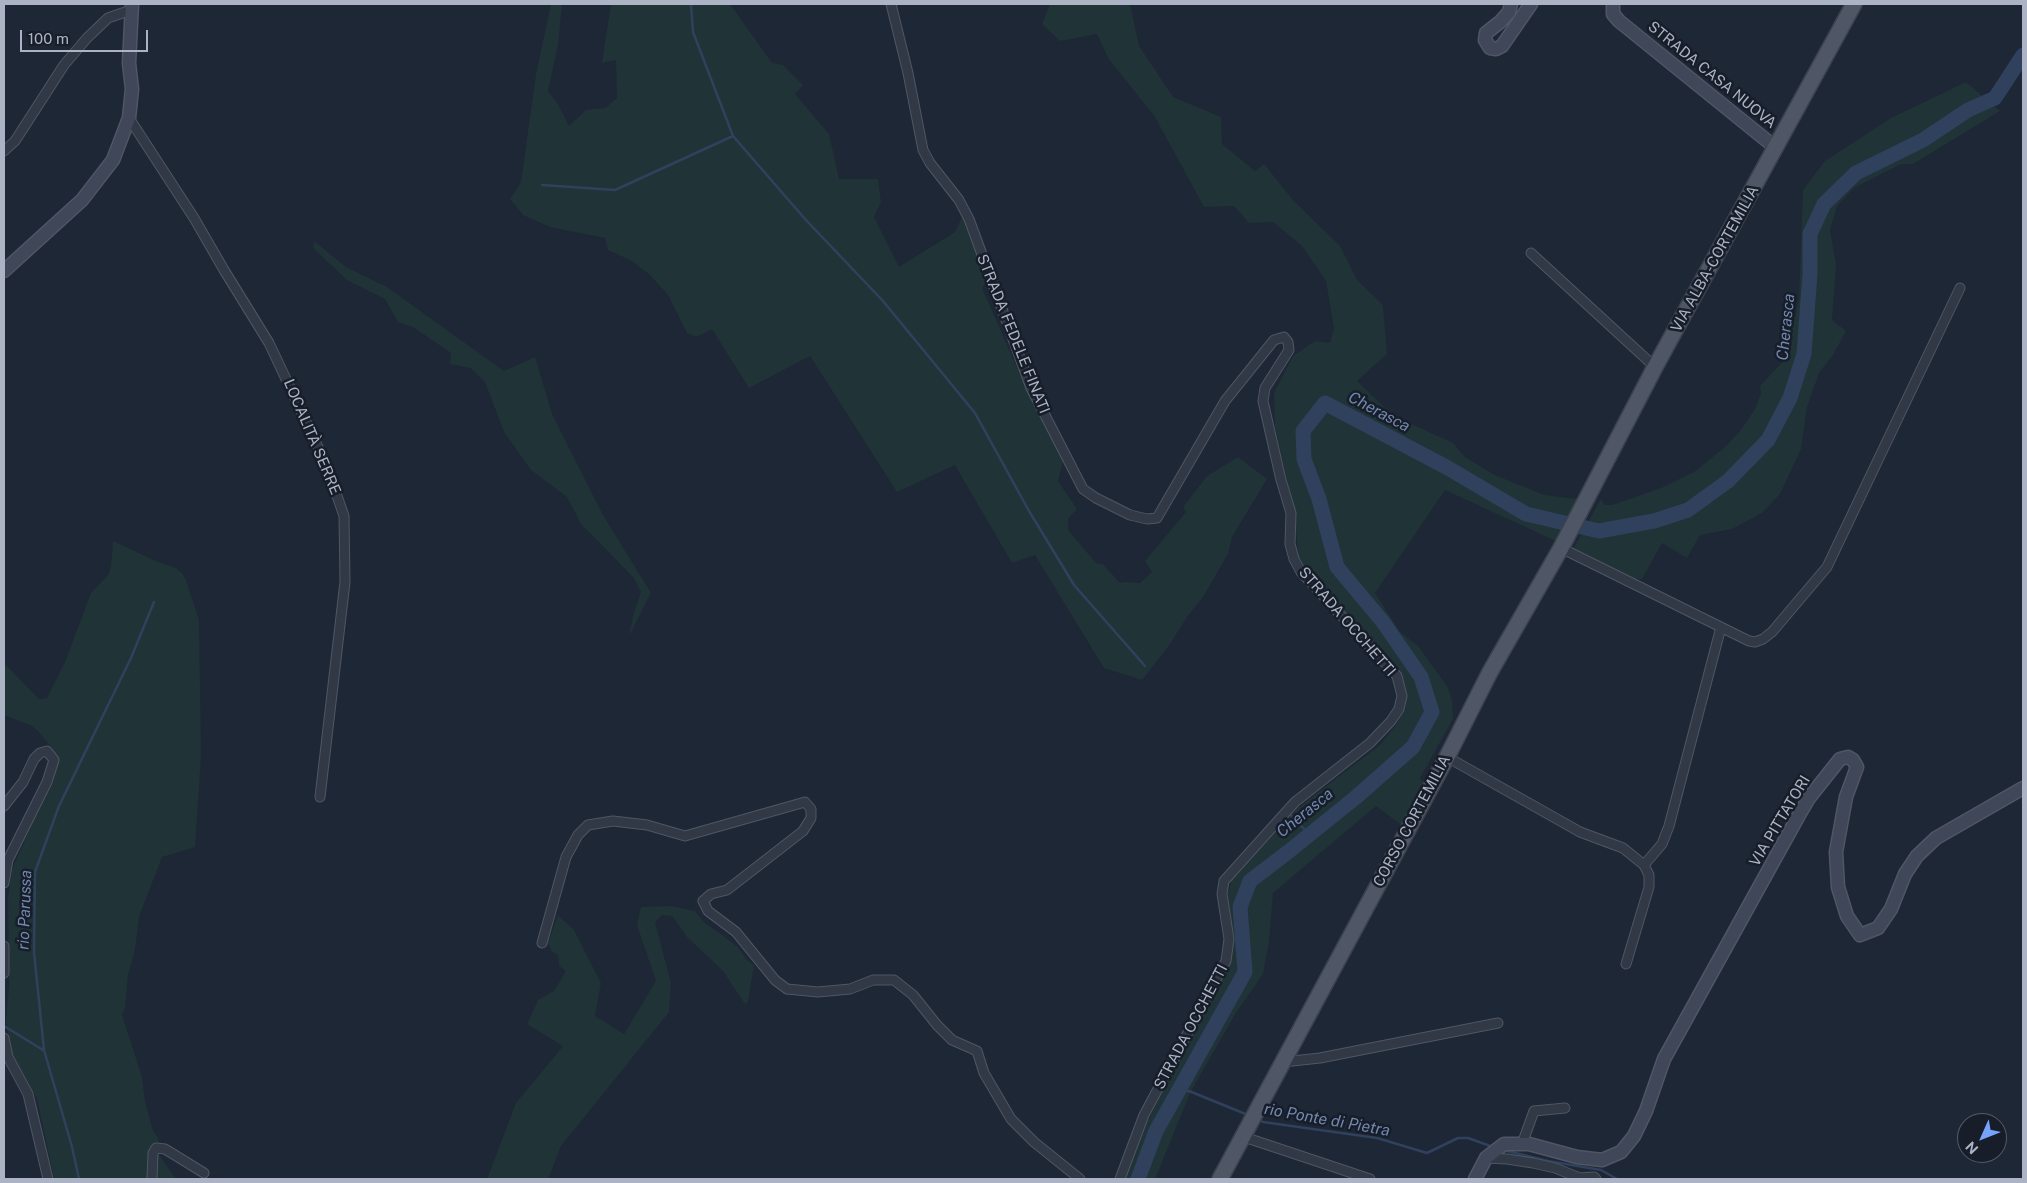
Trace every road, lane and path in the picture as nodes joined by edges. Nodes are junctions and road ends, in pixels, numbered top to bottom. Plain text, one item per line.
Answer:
1 (891, 4) edge
2 (1512, 4) edge
3 (1531, 4) edge
4 (1613, 4) edge
5 (1854, 4) edge
6 (132, 7) edge
7 (129, 118) junction
8 (1776, 148) junction
9 (4, 151) edge
10 (1532, 253) dead end
11 (4, 271) edge
12 (1960, 288) dead end
13 (1284, 337) joint
14 (1655, 367) junction
15 (1579, 515) joint
16 (1563, 546) junction
17 (1721, 627) junction
18 (1447, 757) junction
19 (2023, 788) edge
20 (320, 797) dead end
21 (4, 806) edge
22 (1644, 865) junction
23 (4, 883) edge
24 (542, 943) dead end
25 (4, 946) edge
26 (1626, 964) dead end
27 (4, 973) edge
28 (1498, 1022) dead end
29 (4, 1038) edge
30 (1283, 1062) junction
31 (1565, 1108) dead end
32 (1244, 1136) junction
33 (1522, 1144) junction
34 (1494, 1152) junction
35 (204, 1173) dead end
36 (48, 1179) edge
37 (152, 1179) edge
38 (1080, 1179) edge
39 (1120, 1179) edge
40 (1220, 1179) edge
41 (1370, 1179) edge
42 (1475, 1179) edge
43 (1596, 1179) edge

1 - 13 street, STRADA FEDELE FINATI
2 - 3 street
4 - 8 street, STRADA CASA NUOVA
5 - 8 main road, VIA ALBA-CORTEMILIA
6 - 7 street
6 - 9 street
7 - 11 street
7 - 20 street, LOCALITÀ SERRE
8 - 14 main road, VIA ALBA-CORTEMILIA
10 - 14 street
12 - 17 street
13 - 39 street, STRADA OCCHETTI
14 - 15 main road, VIA ALBA-CORTEMILIA
15 - 16 main road, CORSO CORTEMILIA
16 - 17 street
16 - 18 main road, CORSO CORTEMILIA
17 - 22 street
18 - 22 street
18 - 30 main road, CORSO CORTEMILIA
19 - 33 street, VIA PITTATORI
21 - 23 street
22 - 26 street
24 - 38 street
25 - 27 street
28 - 30 street
29 - 36 street
30 - 32 main road, CORSO CORTEMILIA
31 - 33 street
32 - 40 main road
32 - 41 street
33 - 34 street, VIA PITTATORI
34 - 42 street
34 - 43 street
35 - 37 street

